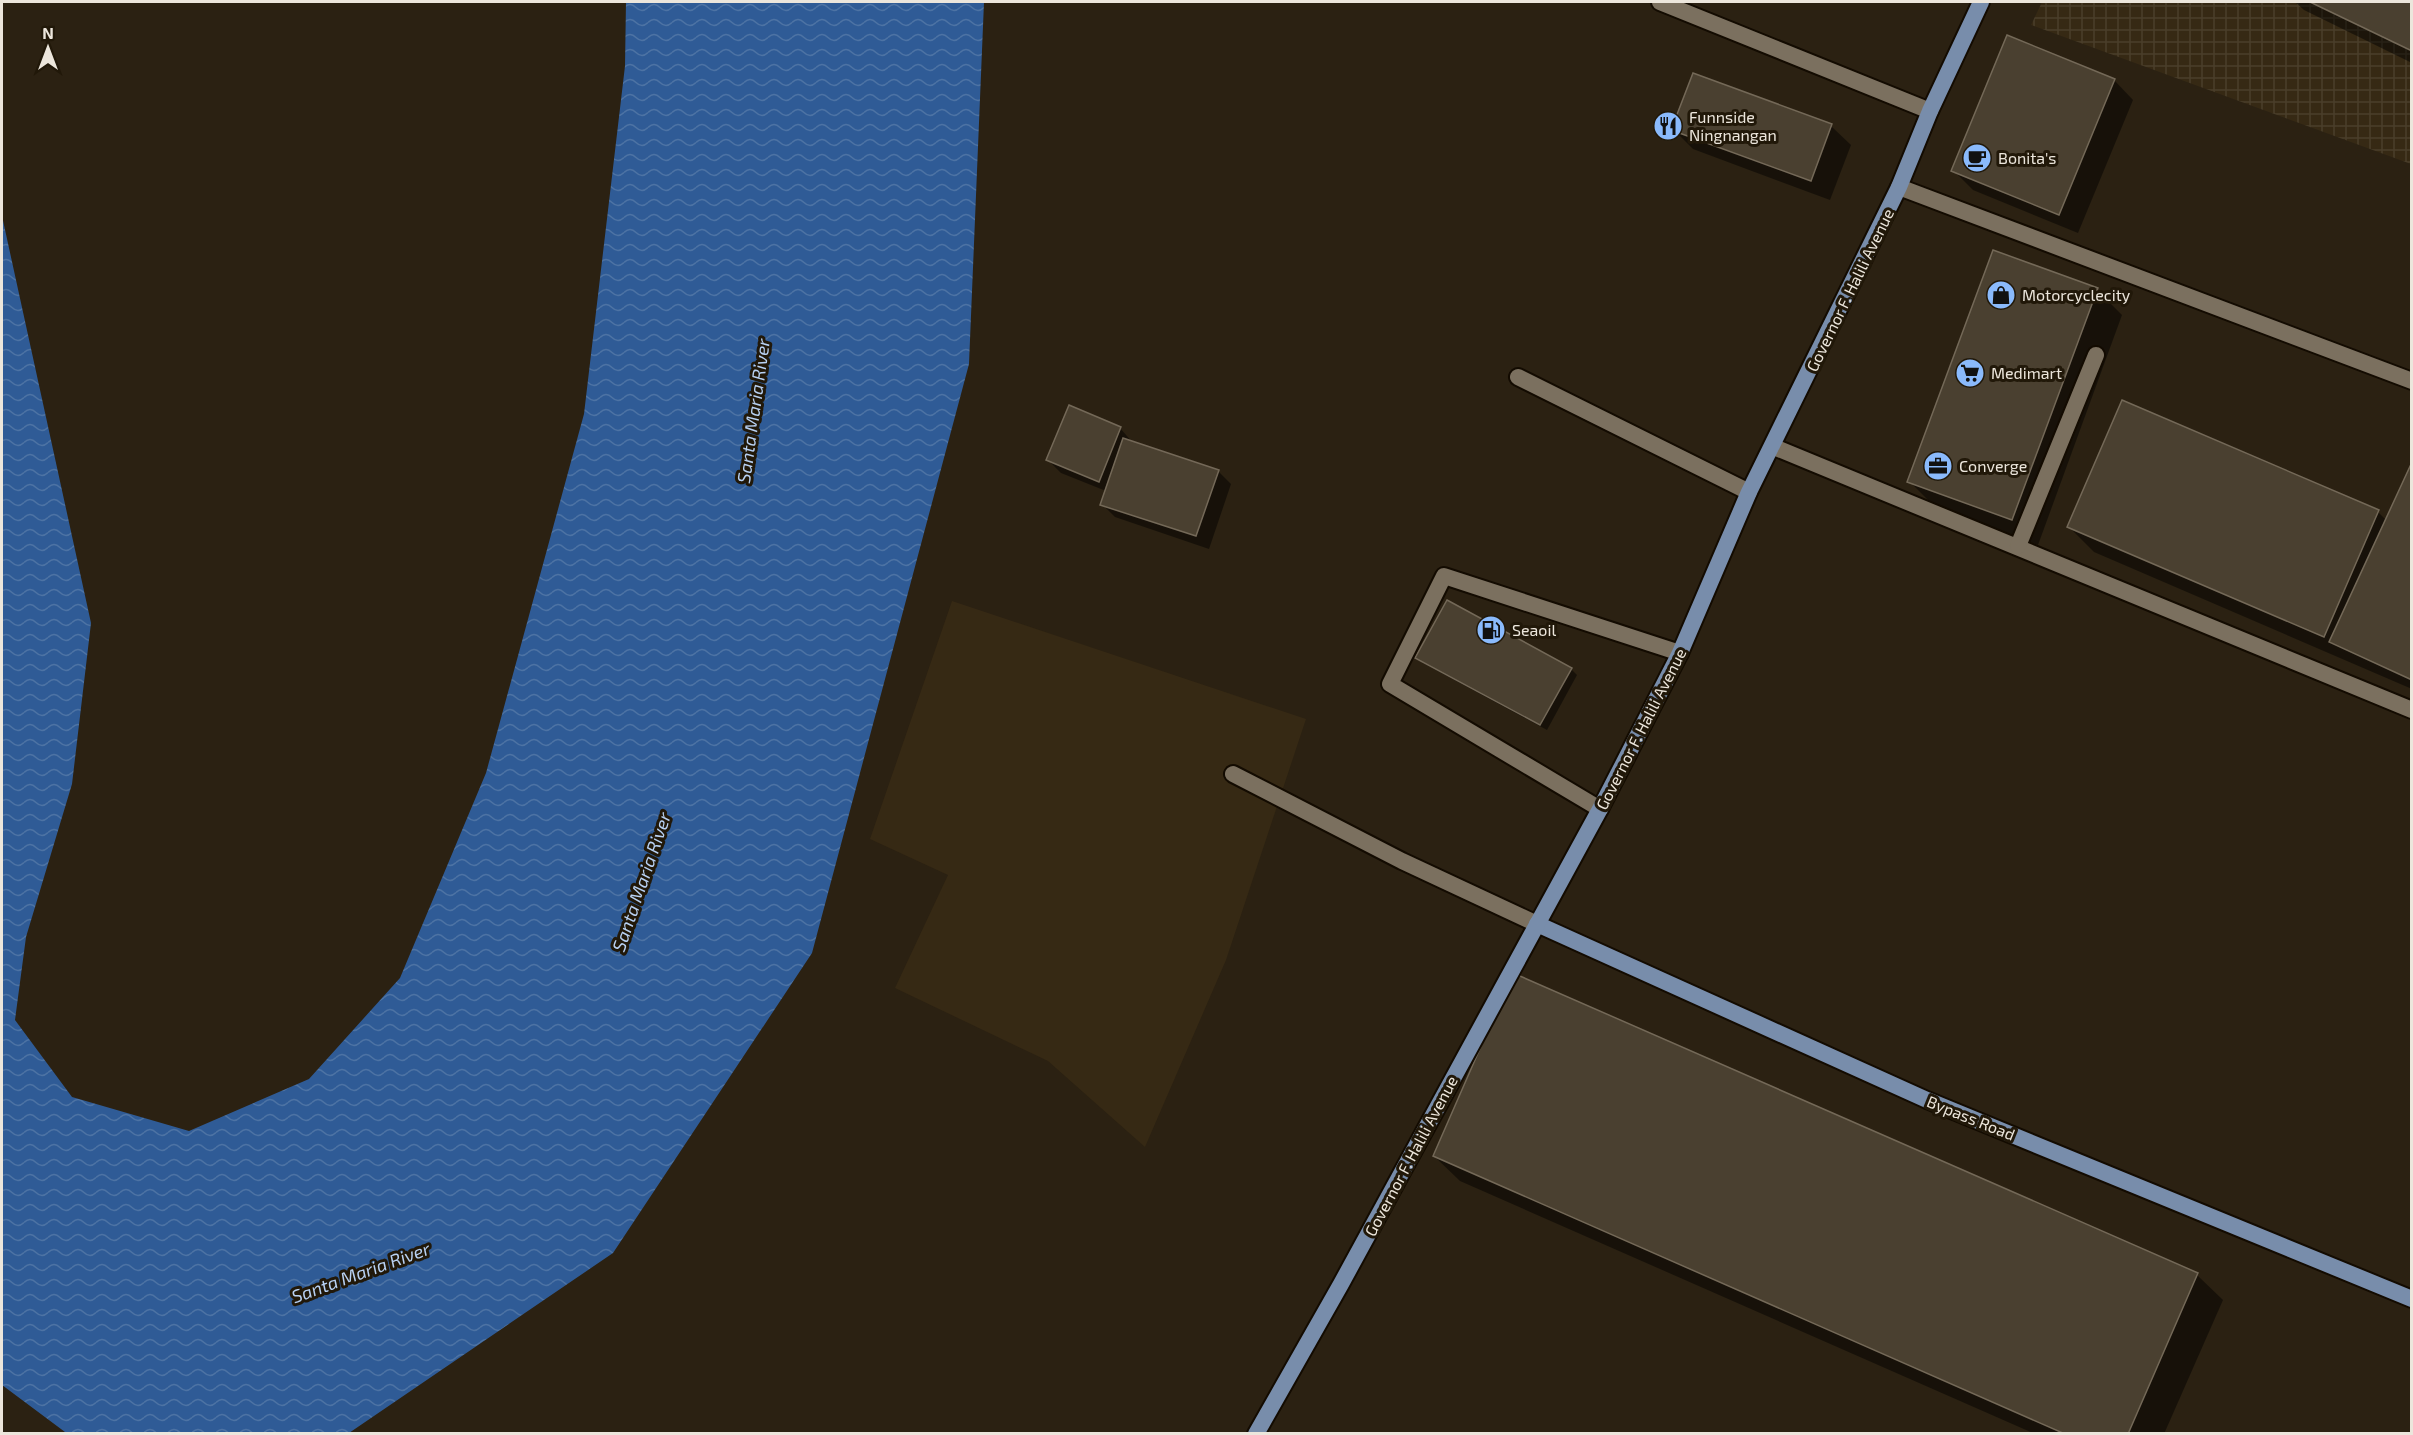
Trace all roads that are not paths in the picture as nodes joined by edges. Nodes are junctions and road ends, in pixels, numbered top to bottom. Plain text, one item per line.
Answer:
1 (1660, 2) edge
2 (1981, 2) edge
3 (1929, 111) junction
4 (1899, 187) junction
5 (2096, 355) dead end
6 (1518, 377) dead end
7 (2412, 381) edge
8 (1774, 447) junction
9 (1749, 492) junction
10 (2018, 546) junction
11 (1680, 653) junction
12 (2412, 710) edge
13 (1233, 774) dead end
14 (1600, 809) junction
15 (1537, 924) junction
16 (2412, 1299) edge
17 (1256, 1434) edge

1 - 3 street
2 - 3 main road, Governor F. Halili Avenue
3 - 4 main road, Governor F. Halili Avenue
4 - 7 street
4 - 8 main road, Governor F. Halili Avenue
5 - 10 street
6 - 9 street
8 - 9 main road, Governor F. Halili Avenue
8 - 10 street
9 - 11 main road, Governor F. Halili Avenue
10 - 12 street
11 - 14 main road, Governor F. Halili Avenue
11 - 14 street
13 - 15 street
14 - 15 main road, Governor F. Halili Avenue
15 - 16 main road, Bypass Road
15 - 17 main road, Governor F. Halili Avenue

